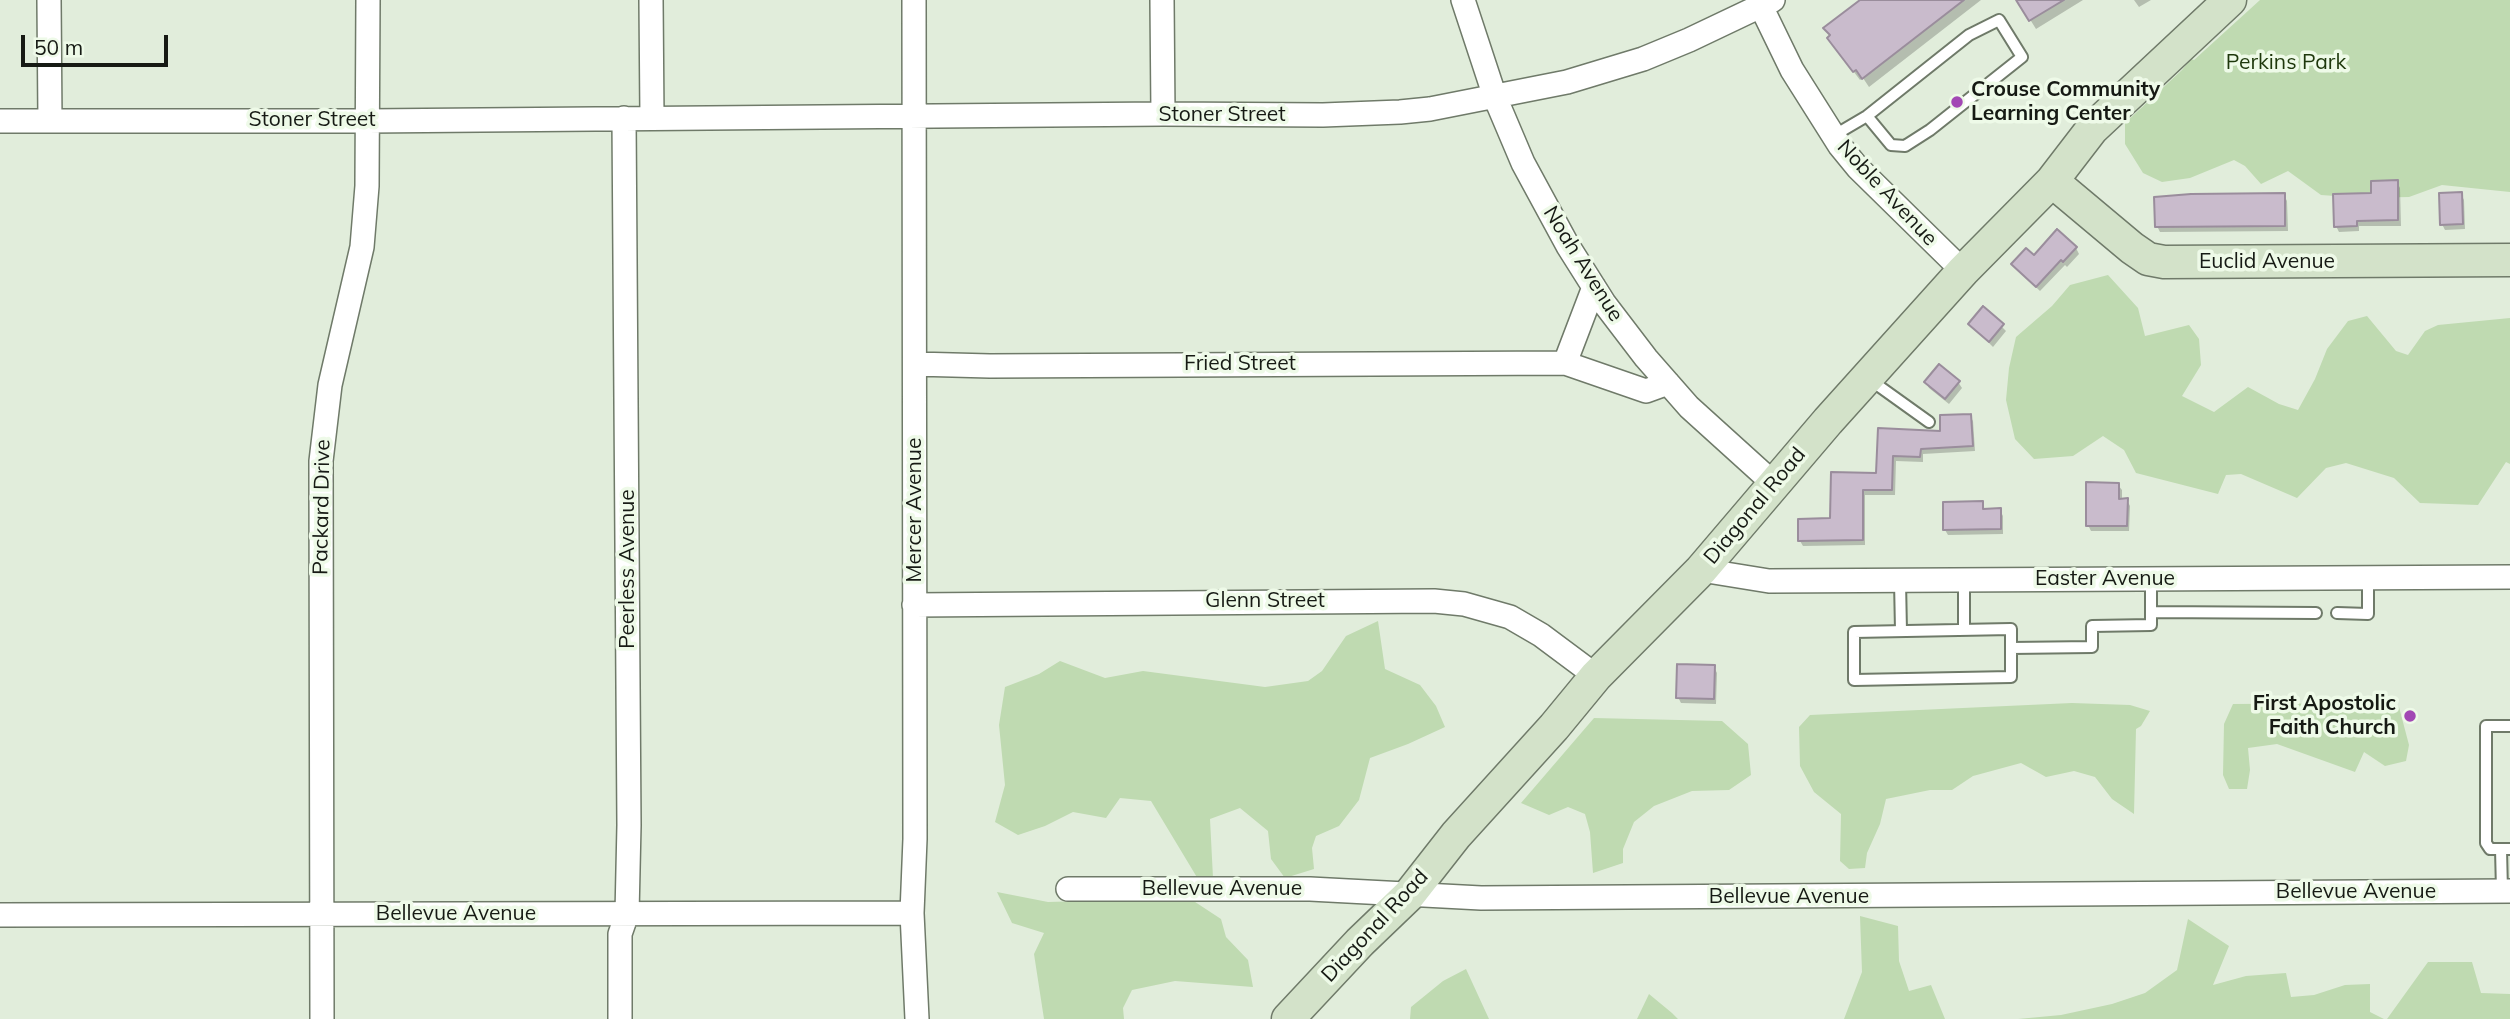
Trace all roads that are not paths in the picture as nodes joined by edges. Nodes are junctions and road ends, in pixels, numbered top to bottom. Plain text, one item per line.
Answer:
1 (49, 0) edge
2 (368, 0) edge
3 (651, 0) edge
4 (914, 0) edge
5 (1162, 0) edge
6 (1463, 0) edge
7 (2230, 0) edge
8 (1764, 2) edge
9 (1495, 97) junction
10 (1163, 114) junction
11 (1867, 116) junction
12 (915, 117) junction
13 (624, 118) junction
14 (652, 118) junction
15 (0, 121) edge
16 (50, 121) junction
17 (368, 121) junction
18 (1833, 136) junction
19 (2052, 181) junction
20 (2510, 260) edge
21 (1963, 271) junction
22 (1594, 287) junction
23 (1565, 363) junction
24 (915, 364) junction
25 (1866, 378) junction
26 (1668, 383) junction
27 (1929, 422) dead end
28 (1773, 483) junction
29 (1701, 570) junction
30 (2510, 577) edge
31 (2368, 578) junction
32 (2151, 579) junction
33 (1964, 580) junction
34 (1900, 581) junction
35 (915, 605) junction
36 (2151, 612) junction
37 (2316, 613) dead end
38 (2337, 613) dead end
39 (1964, 630) junction
40 (1901, 631) junction
41 (2011, 648) junction
42 (1596, 676) junction
43 (2510, 726) edge
44 (2506, 849) edge
45 (1068, 889) dead end
46 (2506, 891) edge
47 (1409, 895) junction
48 (912, 913) junction
49 (322, 914) junction
50 (627, 914) junction
51 (0, 915) edge
52 (322, 1019) edge
53 (620, 1019) edge
54 (916, 1019) edge
55 (1288, 1019) edge

1 - 16 street
2 - 17 street, Packard Drive
3 - 14 street
4 - 12 street, Mercer Avenue
5 - 10 street
6 - 9 street, Noah Avenue
7 - 19 street, Diagonal Road
8 - 9 street, Stoner Street
8 - 18 street, Noble Avenue
9 - 10 street, Stoner Street
9 - 22 street, Noah Avenue
10 - 12 street, Stoner Street
11 - 11 lane
11 - 18 lane
12 - 14 street, Stoner Street
12 - 24 street, Mercer Avenue
13 - 14 street, Stoner Street
13 - 17 street, Stoner Street
13 - 50 street, Peerless Avenue
15 - 16 street, Stoner Street
16 - 17 street, Stoner Street
17 - 49 street, Packard Drive
18 - 21 street, Noble Avenue
19 - 20 street, Euclid Avenue
19 - 21 street, Diagonal Road
21 - 25 street, Diagonal Road
22 - 23 street
22 - 26 street, Noah Avenue
23 - 24 street, Fried Street
23 - 26 street, Fried Street
24 - 35 street, Mercer Avenue
25 - 27 lane
25 - 28 street, Diagonal Road
26 - 28 street, Noah Avenue
28 - 29 street, Diagonal Road
29 - 34 street, Easter Avenue
29 - 42 street, Diagonal Road
30 - 31 street, Easter Avenue
31 - 32 street, Easter Avenue
31 - 38 lane
32 - 33 street, Easter Avenue
32 - 36 lane
33 - 34 street, Easter Avenue
33 - 39 lane
34 - 40 lane
35 - 42 street, Glenn Street
35 - 48 street, Mercer Avenue
36 - 37 lane
36 - 41 lane
39 - 40 lane
39 - 41 lane
40 - 41 lane
42 - 47 street, Diagonal Road
43 - 44 lane
44 - 46 lane
45 - 47 street, Bellevue Avenue
46 - 47 street, Bellevue Avenue
47 - 55 street, Diagonal Road
48 - 50 street, Bellevue Avenue
48 - 54 street, Mercer Avenue
49 - 50 street, Bellevue Avenue
49 - 51 street, Bellevue Avenue
49 - 52 street, Packard Drive
50 - 53 street, Peerless Avenue

